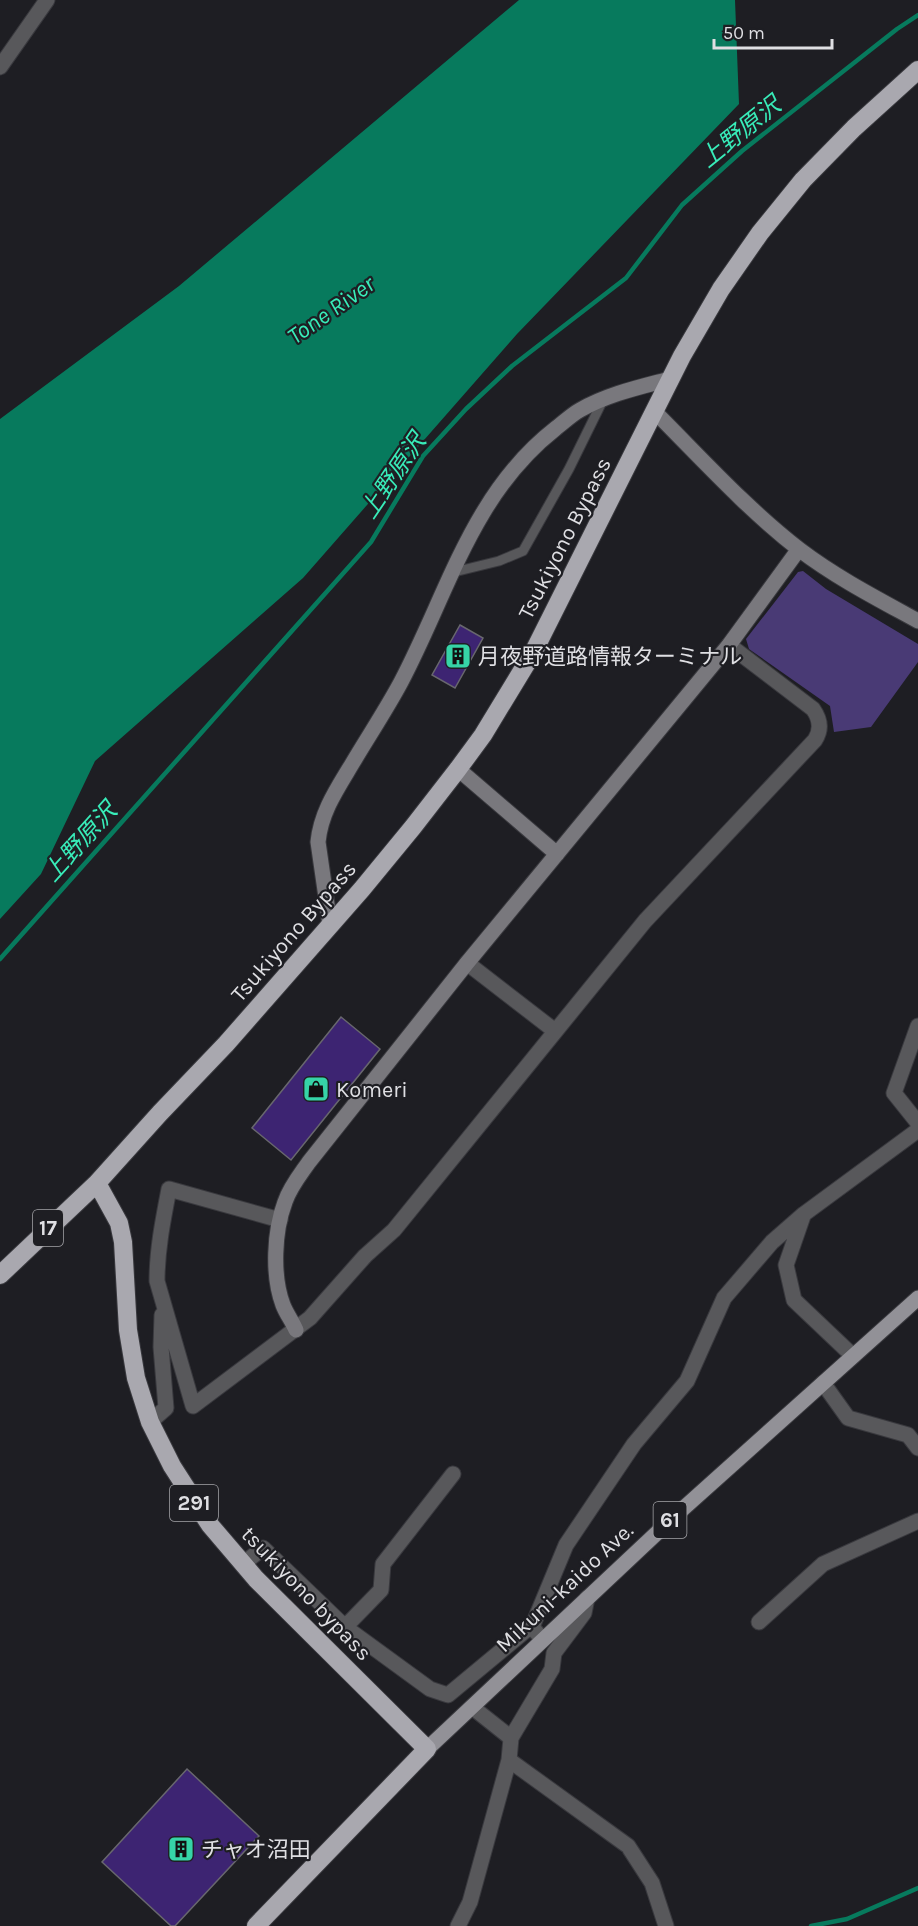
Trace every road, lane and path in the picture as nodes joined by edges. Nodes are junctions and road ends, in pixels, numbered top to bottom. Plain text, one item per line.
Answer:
1 (47, 0) edge
2 (0, 67) edge
3 (918, 70) edge
4 (670, 379) junction
5 (603, 400) junction
6 (654, 411) junction
7 (799, 549) junction
8 (450, 573) junction
9 (918, 621) edge
10 (729, 645) junction
11 (458, 769) junction
12 (557, 854) junction
13 (330, 925) junction
14 (468, 963) junction
15 (918, 1026) edge
16 (555, 1031) junction
17 (918, 1123) edge
18 (918, 1130) edge
19 (98, 1183) junction
20 (804, 1214) junction
21 (280, 1220) junction
22 (0, 1275) edge
23 (918, 1298) edge
24 (162, 1301) junction
25 (296, 1330) junction
26 (853, 1356) junction
27 (824, 1383) junction
28 (150, 1422) junction
29 (918, 1448) edge
30 (453, 1474) dead end
31 (918, 1521) edge
32 (243, 1564) junction
33 (587, 1598) junction
34 (759, 1622) dead end
35 (345, 1627) junction
36 (537, 1633) junction
37 (472, 1707) junction
38 (511, 1738) junction
39 (428, 1749) junction
40 (509, 1760) junction
41 (256, 1926) edge
42 (458, 1926) edge
43 (666, 1926) edge

1 - 2 street
3 - 4 highway, Tsukiyono Bypass / 17
4 - 5 street
4 - 6 highway, Tsukiyono Bypass / 17
5 - 8 street
5 - 8 lane
6 - 7 street
6 - 11 highway, Tsukiyono Bypass / 17
7 - 9 street
7 - 10 street
8 - 13 street
10 - 12 street
10 - 16 street
11 - 12 street
11 - 13 highway, Tsukiyono Bypass / 17
12 - 14 street
13 - 19 highway, Tsukiyono Bypass / 17
14 - 16 street
14 - 21 street
15 - 17 street
16 - 25 street
18 - 20 street
19 - 22 highway, 17
19 - 28 highway, tsukiyono bypass / 291
20 - 26 street
20 - 36 street
21 - 24 street
21 - 25 street
23 - 26 main road, Mikuni-kaido Ave. / 61
24 - 25 street
24 - 28 street
26 - 27 main road, Mikuni-kaido Ave. / 61
27 - 29 street
27 - 33 main road, Mikuni-kaido Ave. / 61
28 - 32 highway, tsukiyono bypass / 291
30 - 35 street
31 - 34 street
32 - 35 street
32 - 39 highway, tsukiyono bypass / 291
33 - 36 main road, Mikuni-kaido Ave. / 61
33 - 38 street
35 - 36 street
36 - 37 main road, Mikuni-kaido Ave. / 61
37 - 38 street
37 - 39 main road, Mikuni-kaido Ave. / 61
38 - 40 street
39 - 41 highway, Mikuni-kaido Ave.
40 - 42 street
40 - 43 street

